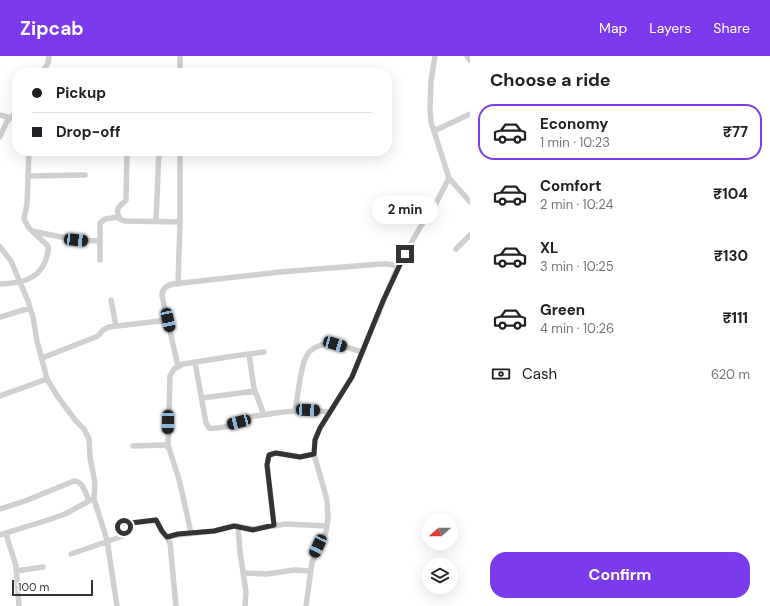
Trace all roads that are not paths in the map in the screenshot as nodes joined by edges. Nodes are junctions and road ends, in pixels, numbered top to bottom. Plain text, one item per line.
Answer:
1 (49, 56) edge
2 (180, 56) edge
3 (435, 56) edge
4 (467, 56) edge
5 (470, 60) edge
6 (45, 68) edge
7 (180, 68) edge
8 (470, 114) edge
9 (0, 115) edge
10 (10, 118) joint
11 (434, 130) junction
12 (0, 137) edge
13 (29, 156) edge
14 (126, 156) edge
15 (159, 156) edge
16 (180, 156) edge
17 (85, 175) dead end
18 (28, 176) junction
19 (449, 178) junction
20 (470, 202) edge
21 (119, 217) junction
22 (156, 221) junction
23 (180, 222) junction
24 (32, 231) junction
25 (470, 235) edge
26 (100, 241) junction
27 (0, 247) edge
28 (456, 248) dead end
29 (100, 260) dead end
30 (398, 266) junction
31 (20, 282) junction
32 (0, 284) edge
33 (178, 284) junction
34 (111, 300) dead end
35 (30, 308) junction
36 (0, 317) edge
37 (168, 320) junction
38 (116, 326) junction
39 (264, 352) dead end
40 (362, 352) junction
41 (249, 354) junction
42 (42, 358) junction
43 (195, 362) junction
44 (178, 366) junction
45 (47, 379) junction
46 (255, 391) junction
47 (0, 396) edge
48 (202, 398) junction
49 (295, 411) junction
50 (328, 412) junction
51 (264, 415) junction
52 (133, 446) dead end
53 (168, 446) junction
54 (314, 454) junction
55 (91, 500) junction
56 (0, 509) edge
57 (274, 525) junction
58 (238, 526) junction
59 (327, 526) junction
60 (191, 533) junction
61 (3, 534) edge
62 (167, 537) junction
63 (106, 540) junction
64 (71, 554) dead end
65 (43, 567) dead end
66 (16, 571) junction
67 (310, 571) junction
68 (244, 573) junction
69 (19, 606) edge
70 (117, 606) edge
71 (176, 606) edge
72 (244, 606) edge
73 (306, 606) edge

1 - 6 street
2 - 7 street
3 - 11 street
4 - 5 street
8 - 11 street
9 - 10 street
10 - 12 street
11 - 19 street
13 - 18 street
14 - 21 street
15 - 22 street
16 - 23 street
17 - 18 street
18 - 24 street
19 - 20 street
19 - 30 street
21 - 22 street
21 - 26 street
22 - 23 street
23 - 33 street
24 - 26 street
24 - 31 street
25 - 28 street
26 - 29 street
27 - 31 street
30 - 33 street
30 - 40 street
31 - 32 street
31 - 35 street
33 - 37 street
34 - 38 street
35 - 36 street
35 - 42 street
37 - 38 street
37 - 44 street
38 - 42 street
39 - 41 street
40 - 49 street
40 - 50 street
41 - 43 street
41 - 46 street
42 - 45 street
43 - 44 street
43 - 48 street
44 - 53 street
45 - 47 street
45 - 55 street
46 - 48 street
46 - 51 street
48 - 51 street
49 - 50 street
49 - 51 street
50 - 54 street
52 - 53 street
53 - 60 street
54 - 57 street
54 - 59 street
55 - 56 street
55 - 61 street
55 - 63 street
57 - 58 street
57 - 59 street
58 - 60 street
58 - 68 street
59 - 67 street
60 - 62 street
61 - 66 street
62 - 63 street
62 - 71 street
63 - 64 street
63 - 70 street
65 - 66 street
66 - 69 street
67 - 68 street
67 - 73 street
68 - 72 street

